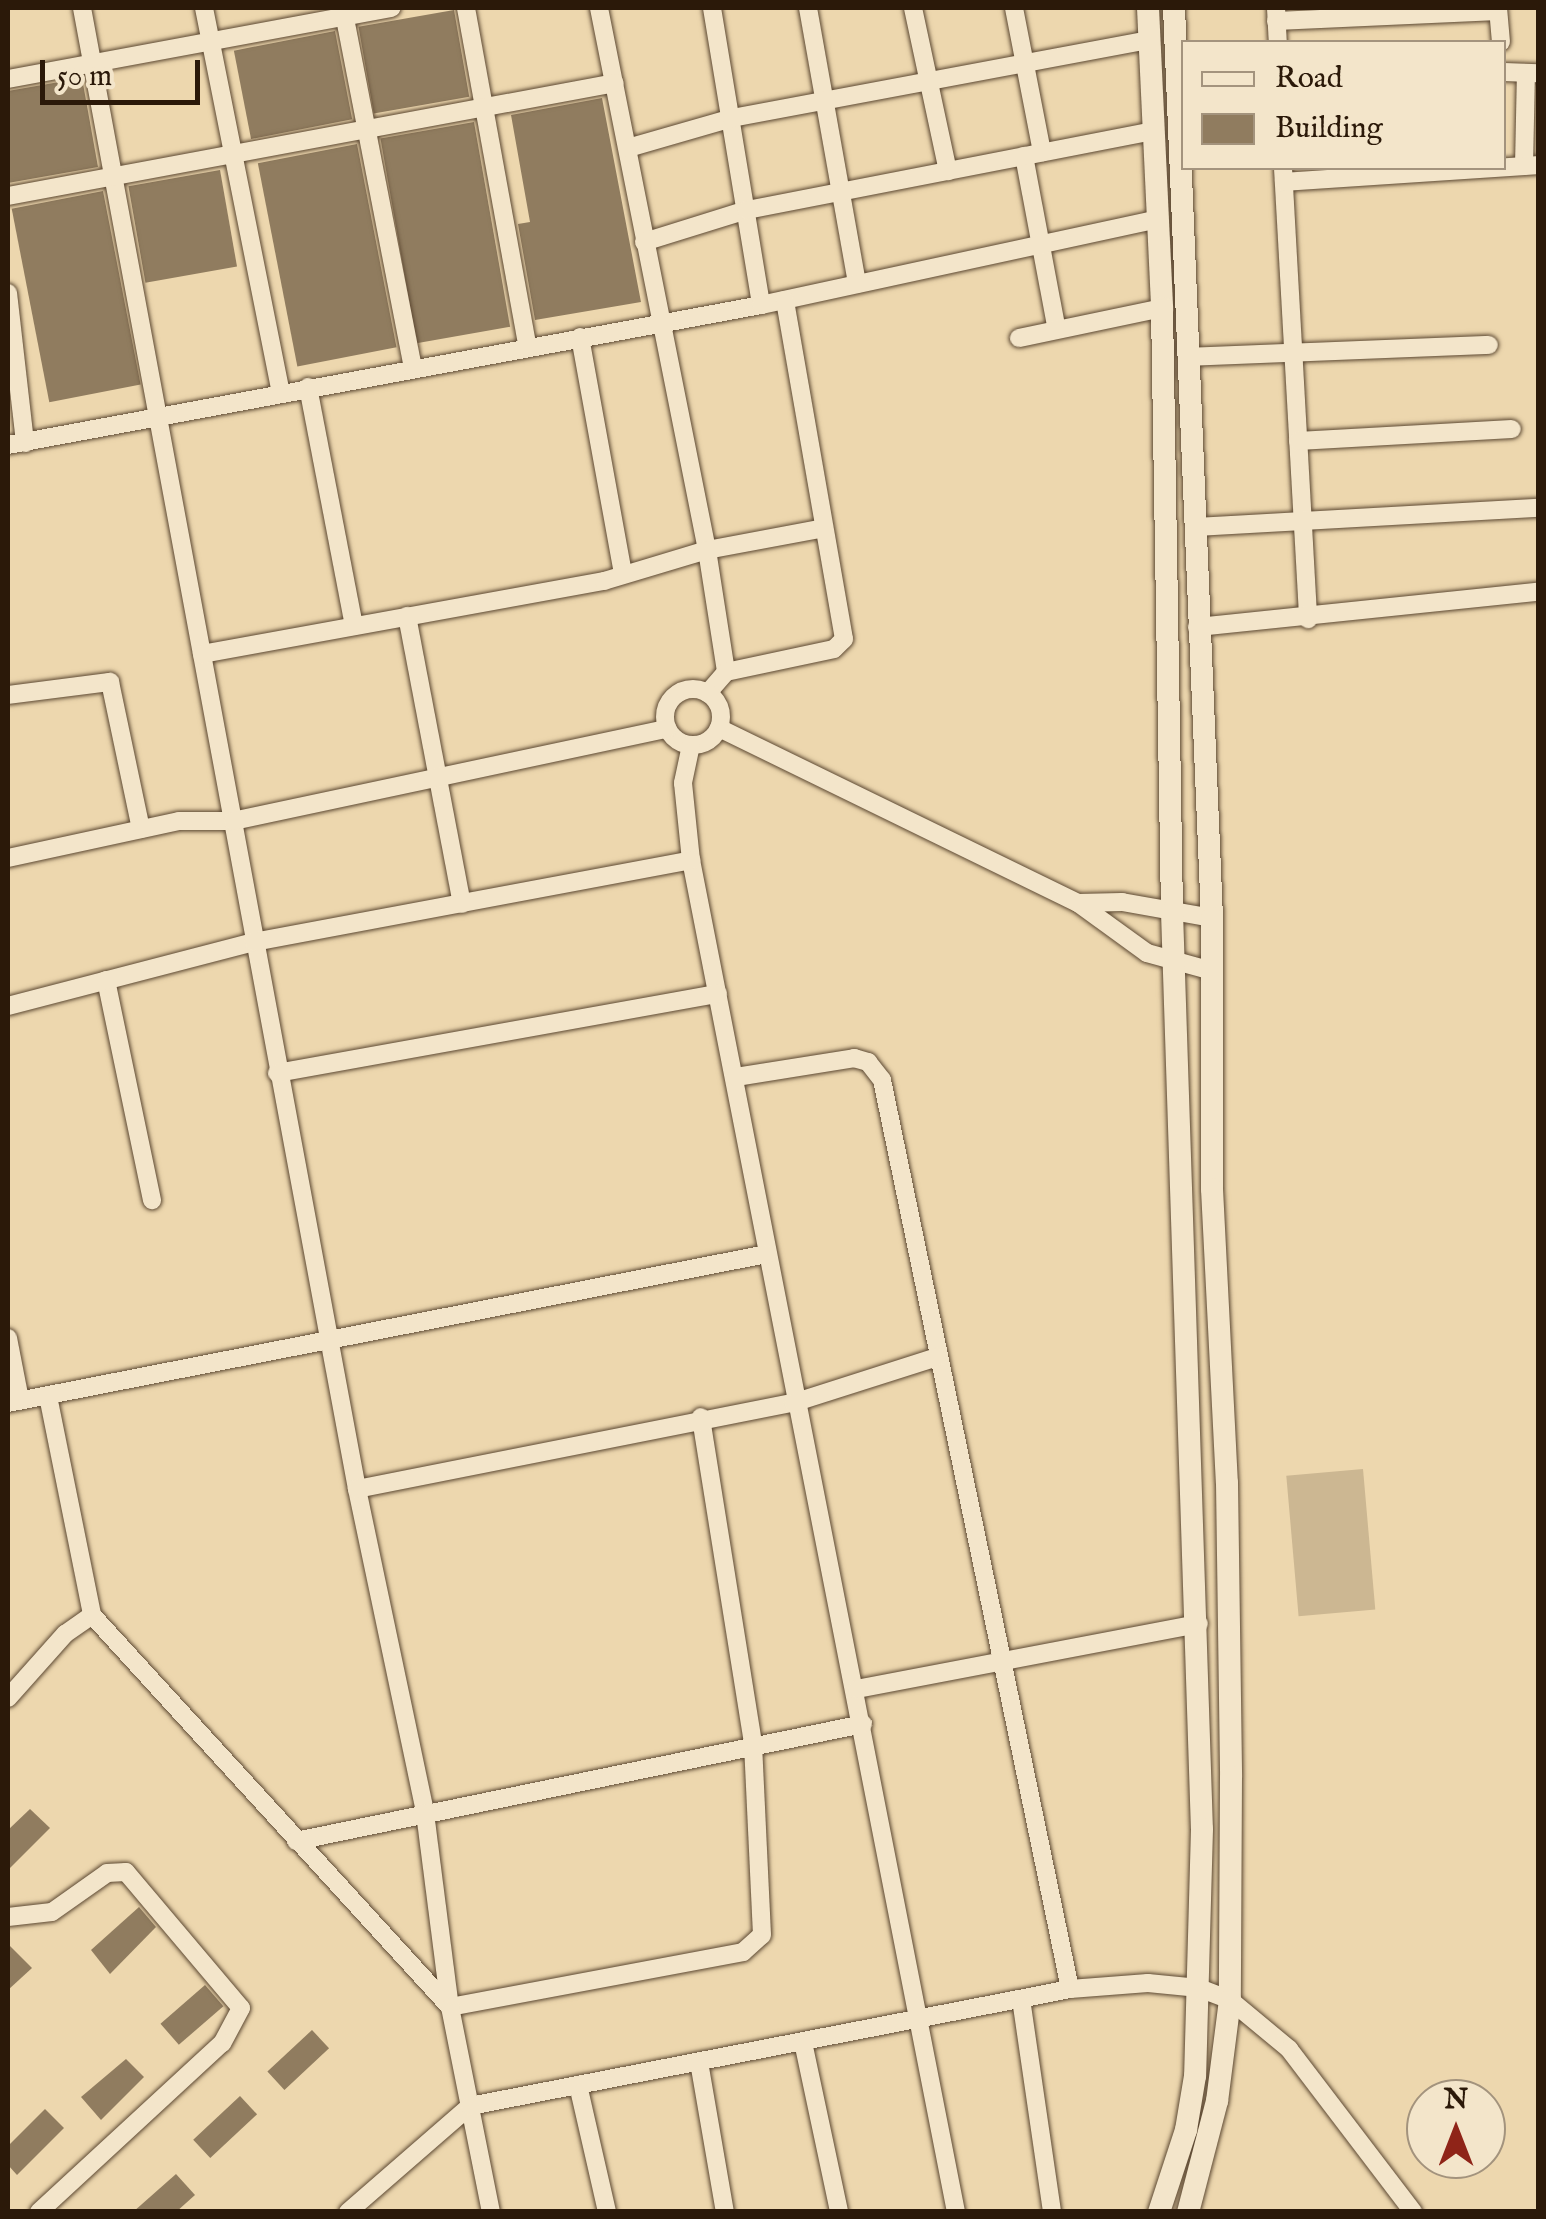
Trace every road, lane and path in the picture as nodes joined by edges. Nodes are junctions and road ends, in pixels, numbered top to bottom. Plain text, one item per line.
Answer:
1 (82, 8) edge
2 (204, 8) edge
3 (392, 8) edge
4 (466, 8) edge
5 (598, 8) edge
6 (712, 8) edge
7 (808, 8) edge
8 (913, 8) edge
9 (1014, 8) edge
10 (1148, 8) edge
11 (1174, 8) edge
12 (1498, 10) edge
13 (344, 12) edge
14 (1393, 12) edge
15 (1276, 14) edge
16 (210, 38) junction
17 (1149, 40) junction
18 (1278, 40) edge
19 (1501, 40) edge
20 (92, 60) junction
21 (1025, 63) junction
22 (1506, 70) edge
23 (1532, 73) edge
24 (8, 79) edge
25 (929, 81) junction
26 (615, 84) junction
27 (826, 101) junction
28 (488, 108) junction
29 (732, 118) junction
30 (368, 130) junction
31 (1153, 131) junction
32 (628, 148) junction
33 (1033, 154) junction
34 (235, 155) junction
35 (1531, 166) edge
36 (1506, 167) edge
37 (1421, 170) edge
38 (948, 171) junction
39 (114, 174) junction
40 (1284, 175) edge
41 (842, 192) junction
42 (8, 196) edge
43 (747, 210) junction
44 (1158, 219) junction
45 (644, 242) junction
46 (1040, 242) junction
47 (857, 284) junction
48 (8, 293) edge
49 (785, 300) junction
50 (761, 305) junction
51 (1162, 308) junction
52 (659, 325) junction
53 (1056, 326) junction
54 (580, 337) junction
55 (1019, 338) dead end
56 (527, 345) junction
57 (1488, 345) dead end
58 (1291, 352) junction
59 (1188, 358) junction
60 (412, 367) junction
61 (308, 387) junction
62 (281, 392) junction
63 (157, 414) junction
64 (1512, 429) dead end
65 (1298, 441) junction
66 (16, 444) edge
67 (1538, 508) edge
68 (1302, 522) junction
69 (1196, 527) junction
70 (824, 528) junction
71 (707, 550) junction
72 (622, 574) junction
73 (1538, 592) edge
74 (407, 616) junction
75 (1308, 620) junction
76 (354, 626) junction
77 (1197, 627) junction
78 (202, 654) junction
79 (726, 672) junction
80 (708, 693) junction
81 (8, 695) edge
82 (719, 728) junction
83 (667, 729) junction
84 (691, 745) junction
85 (438, 774) junction
86 (233, 821) junction
87 (141, 829) junction
88 (8, 858) edge
89 (692, 860) junction
90 (1078, 903) junction
91 (462, 904) junction
92 (1172, 912) junction
93 (1212, 918) junction
94 (254, 942) junction
95 (1174, 963) junction
96 (1212, 972) junction
97 (106, 980) junction
98 (718, 994) junction
99 (8, 1006) edge
100 (278, 1073) junction
101 (736, 1077) junction
102 (152, 1200) dead end
103 (766, 1254) junction
104 (8, 1338) edge
105 (331, 1338) junction
106 (937, 1358) junction
107 (48, 1396) junction
108 (14, 1401) edge
109 (793, 1402) junction
110 (701, 1418) junction
111 (357, 1490) junction
112 (92, 1616) junction
113 (1199, 1624) junction
114 (1005, 1662) junction
115 (858, 1689) junction
116 (8, 1698) edge
117 (863, 1724) junction
118 (753, 1743) junction
119 (426, 1813) junction
120 (296, 1841) junction
121 (8, 1917) edge
122 (1199, 1988) junction
123 (1070, 1989) junction
124 (1021, 1999) junction
125 (1230, 2000) junction
126 (450, 2008) junction
127 (915, 2020) junction
128 (803, 2042) junction
129 (699, 2062) junction
130 (578, 2085) junction
131 (470, 2106) junction
132 (39, 2212) edge
133 (348, 2212) edge
134 (491, 2212) edge
135 (607, 2212) edge
136 (725, 2212) edge
137 (838, 2212) edge
138 (956, 2212) edge
139 (1052, 2212) edge
140 (1158, 2212) edge
141 (1188, 2212) edge
142 (1413, 2212) edge

1 - 20 street
2 - 16 street
3 - 13 street
4 - 28 street
5 - 26 street
6 - 29 street
7 - 27 street
8 - 25 street
9 - 21 street
10 - 17 main road
11 - 59 main road
12 - 14 street
12 - 19 street
13 - 16 street
13 - 30 street
14 - 15 street
15 - 18 street
16 - 20 street
16 - 34 street
17 - 21 street
17 - 31 main road
20 - 24 street
20 - 39 street
21 - 25 street
21 - 33 street
22 - 23 street
23 - 35 street
25 - 27 street
25 - 38 street
26 - 28 street
26 - 32 street
27 - 29 street
27 - 41 street
28 - 30 street
28 - 56 street
29 - 32 street
29 - 43 street
30 - 34 street
30 - 60 street
31 - 33 street
31 - 44 main road
32 - 45 street
33 - 38 street
33 - 46 street
34 - 39 street
34 - 62 street
35 - 36 street
37 - 40 street
38 - 41 street
39 - 42 street
39 - 63 street
40 - 58 street
41 - 43 street
41 - 47 street
43 - 45 street
43 - 50 street
44 - 46 street
44 - 51 main road
45 - 52 street
46 - 47 street
46 - 53 street
47 - 49 street
48 - 66 street
49 - 50 street
49 - 70 street
50 - 52 street
51 - 53 street
51 - 92 main road
52 - 54 street
52 - 71 street
53 - 55 street
54 - 56 street
54 - 72 street
56 - 60 street
57 - 58 street
58 - 59 street
58 - 65 street
59 - 69 main road
60 - 61 street
61 - 62 street
61 - 76 street
62 - 63 street
63 - 66 street
63 - 78 street
64 - 65 street
65 - 68 street
67 - 68 street
68 - 69 street
68 - 75 street
69 - 77 main road
70 - 71 street
70 - 79 street
71 - 72 street
71 - 79 street
72 - 74 street
73 - 75 street
74 - 76 street
74 - 85 street
75 - 77 street
76 - 78 street
77 - 93 main road
78 - 86 street
79 - 80 street
80 - 82 street
80 - 83 street
81 - 87 street
82 - 84 street
82 - 90 street
83 - 84 street
83 - 85 street
84 - 89 street
85 - 86 street
85 - 91 street
86 - 87 street
86 - 94 street
87 - 88 street
89 - 91 street
89 - 98 street
90 - 92 street
90 - 95 street
91 - 94 street
92 - 93 street
92 - 95 main road
93 - 96 main road
94 - 97 street
94 - 100 street
95 - 96 street
95 - 113 main road
96 - 125 main road
97 - 99 street
97 - 102 street
98 - 100 street
98 - 101 street
100 - 105 street
101 - 103 street
101 - 106 street
103 - 105 street
103 - 109 street
104 - 108 street
105 - 107 street
105 - 111 street
106 - 109 street
106 - 114 street
107 - 108 street
107 - 112 street
109 - 110 street
109 - 115 street
110 - 111 street
110 - 118 street
111 - 119 street
112 - 116 street
112 - 120 street
113 - 114 street
113 - 122 main road
114 - 115 street
114 - 123 street
115 - 117 street
117 - 118 street
117 - 127 street
118 - 119 street
118 - 126 street
119 - 120 street
119 - 126 street
120 - 126 street
121 - 132 street
122 - 123 street
122 - 125 street
122 - 140 main road
123 - 124 street
124 - 127 street
124 - 139 street
125 - 141 main road
125 - 142 street
126 - 131 street
127 - 128 street
127 - 138 street
128 - 129 street
128 - 137 street
129 - 130 street
129 - 136 street
130 - 131 street
130 - 135 street
131 - 133 street
131 - 134 street

